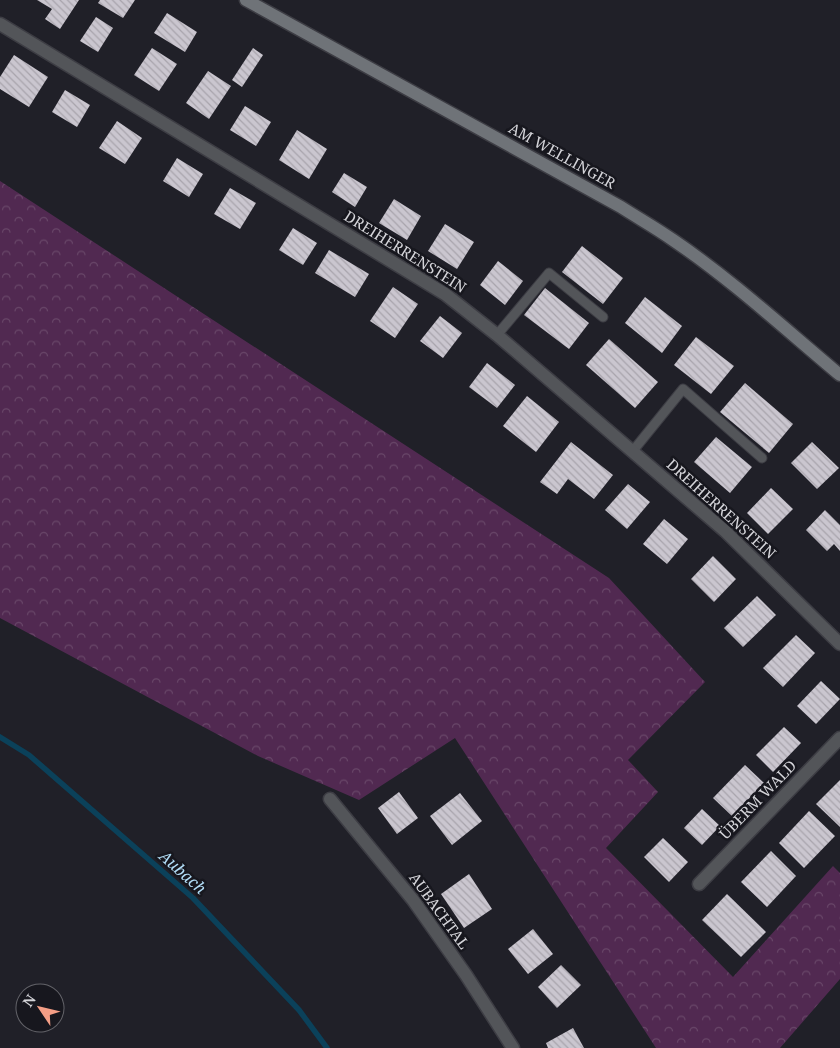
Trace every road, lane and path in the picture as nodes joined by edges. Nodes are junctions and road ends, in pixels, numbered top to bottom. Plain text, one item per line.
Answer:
1 (246, 0) edge
2 (0, 24) edge
3 (603, 317) dead end
4 (497, 335) junction
5 (840, 375) edge
6 (632, 452) junction
7 (762, 458) dead end
8 (840, 644) edge
9 (840, 738) edge
10 (330, 799) dead end
11 (699, 884) dead end
12 (513, 1048) edge

1 - 5 main road, AM WELLINGER
2 - 4 street, DREIHERRENSTEIN
3 - 4 lane
4 - 6 street, DREIHERRENSTEIN
6 - 7 lane
6 - 8 street, DREIHERRENSTEIN
9 - 11 street, ÜBERM WALD
10 - 12 street, AUBACHTAL

